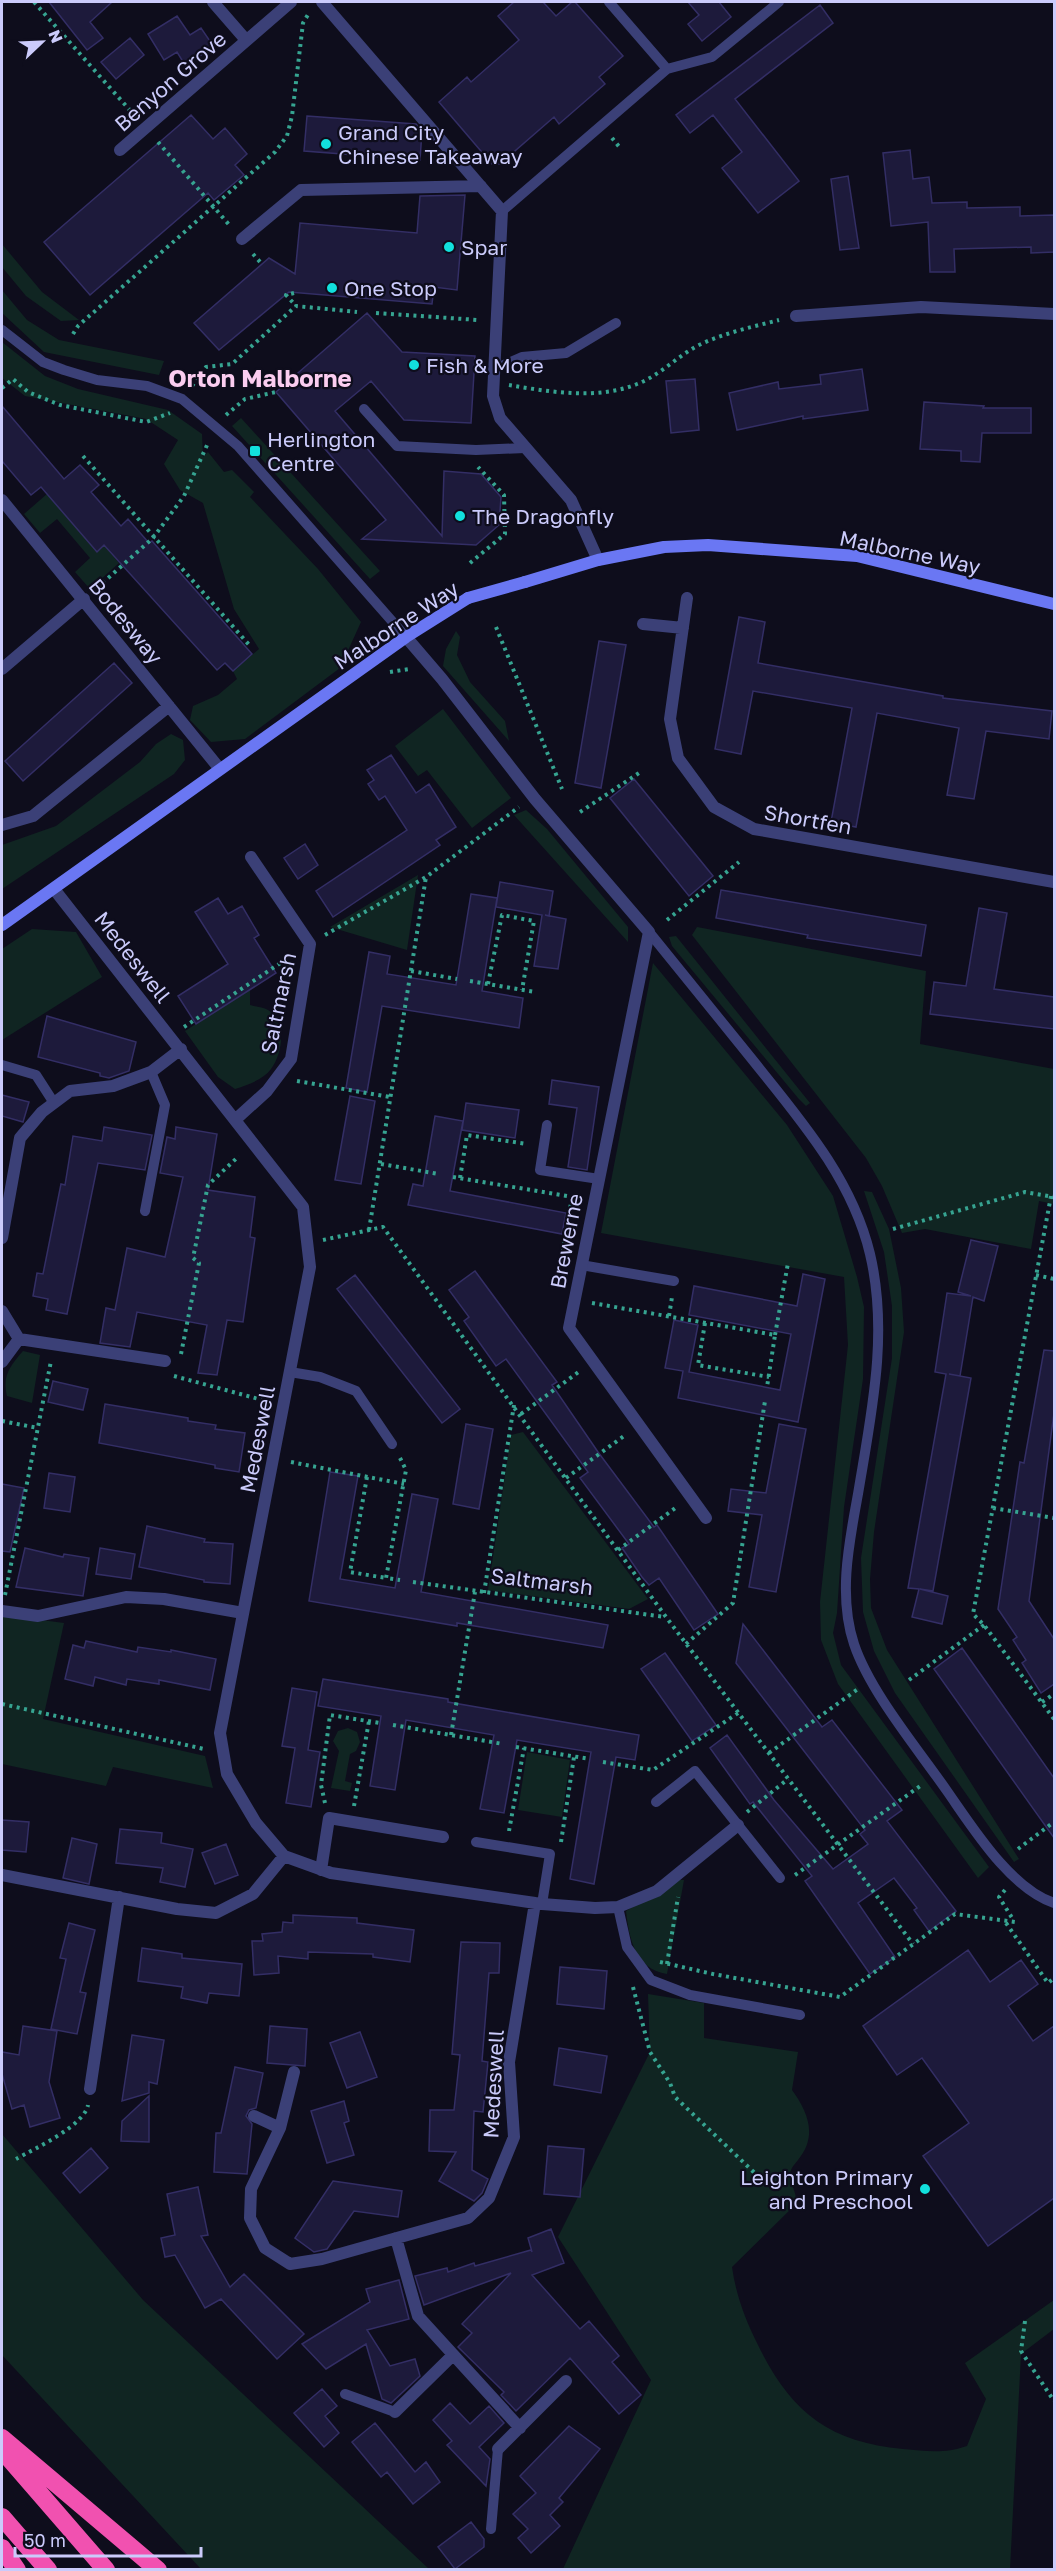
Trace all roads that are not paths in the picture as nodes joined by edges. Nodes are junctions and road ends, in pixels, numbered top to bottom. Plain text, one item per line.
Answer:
1 (213, 2) edge
2 (291, 2) edge
3 (322, 2) edge
4 (609, 2) edge
5 (779, 2) edge
6 (246, 40) junction
7 (667, 69) junction
8 (120, 150) dead end
9 (481, 186) junction
10 (502, 211) junction
11 (242, 239) road end
12 (1054, 314) edge
13 (796, 316) road end
14 (616, 323) dead end
15 (2, 330) edge
16 (495, 369) junction
17 (364, 409) dead end
18 (525, 448) junction
19 (2, 500) edge
20 (598, 560) junction
21 (687, 598) dead end
22 (84, 599) junction
23 (1054, 604) edge
24 (643, 624) dead end
25 (683, 628) junction
26 (406, 637) junction
27 (2, 669) edge
28 (169, 706) junction
29 (219, 768) junction
30 (2, 825) edge
31 (251, 857) dead end
32 (1054, 882) edge
33 (54, 889) junction
34 (2, 925) edge
35 (649, 932) junction
36 (181, 1049) junction
37 (2, 1065) edge
38 (151, 1072) junction
39 (54, 1103) junction
40 (236, 1120) junction
41 (547, 1125) dead end
42 (598, 1179) junction
43 (145, 1211) dead end
44 (2, 1239) edge
45 (581, 1265) junction
46 (674, 1281) dead end
47 (2, 1311) edge
48 (19, 1339) junction
49 (165, 1361) road end
50 (2, 1362) edge
51 (290, 1372) junction
52 (392, 1444) road end
53 (706, 1518) dead end
54 (3, 1605) edge
55 (243, 1612) junction
56 (656, 1802) dead end
57 (736, 1823) junction
58 (443, 1837) dead end
59 (476, 1842) dead end
60 (284, 1856) junction
61 (321, 1870) junction
62 (2, 1875) edge
63 (780, 1878) road end
64 (119, 1897) junction
65 (1054, 1903) edge
66 (539, 1904) junction
67 (615, 1907) junction
68 (800, 2015) dead end
69 (294, 2073) dead end
70 (90, 2089) road end
71 (254, 2116) dead end
72 (280, 2128) junction
73 (396, 2238) junction
74 (452, 2356) junction
75 (566, 2381) dead end
76 (345, 2394) dead end
77 (395, 2412) joint
78 (520, 2428) junction
79 (2, 2438) edge
80 (498, 2449) joint
81 (2, 2450) edge
82 (2, 2517) edge
83 (491, 2529) dead end
84 (2, 2548) edge
85 (17, 2570) edge
86 (48, 2570) edge
87 (106, 2570) edge
88 (158, 2570) edge

1 - 6 street, Benyon Grove
2 - 6 street, Benyon Grove
3 - 9 street
4 - 7 lane
5 - 7 lane
6 - 8 street, Benyon Grove
7 - 10 lane
9 - 10 street
9 - 11 street
10 - 16 street
12 - 13 street
14 - 16 lane
15 - 26 lane
16 - 18 street
17 - 18 lane
18 - 20 street
19 - 22 street, Bodesway
20 - 23 street, Malborne Way
20 - 26 street, Malborne Way, bridge
21 - 25 street, Shortfen
22 - 27 street
22 - 28 street, Bodesway
24 - 25 street
25 - 32 street, Shortfen
26 - 29 street, Malborne Way
26 - 35 street
28 - 29 street, Bodesway
28 - 30 street
29 - 33 street, Malborne Way
31 - 40 street, Saltmarsh
33 - 34 street, Malborne Way
33 - 36 street, Medeswell
35 - 42 street, Brewerne
35 - 65 lane
36 - 38 street
36 - 40 street, Medeswell
37 - 39 lane
38 - 39 street
38 - 43 lane
39 - 44 street
40 - 51 street, Medeswell
41 - 42 lane
42 - 45 street, Brewerne
45 - 46 lane
45 - 53 street, Brewerne
47 - 48 street
48 - 49 street
48 - 50 street
51 - 52 lane
51 - 55 street, Medeswell
54 - 55 street
55 - 60 street, Medeswell
56 - 57 lane
57 - 63 lane
57 - 67 street
58 - 61 street
59 - 66 lane
60 - 61 street, Medeswell
60 - 64 street
61 - 66 street, Medeswell
62 - 64 street
64 - 70 street
66 - 67 street, Medeswell
66 - 73 street, Medeswell
67 - 68 lane
69 - 72 street, Medeswell
71 - 72 street
72 - 73 street, Medeswell
73 - 74 street
74 - 77 street
74 - 78 street
75 - 78 street
76 - 77 lane
78 - 80 street
79 - 88 highway
80 - 83 lane
81 - 87 highway
82 - 86 highway
84 - 85 highway

